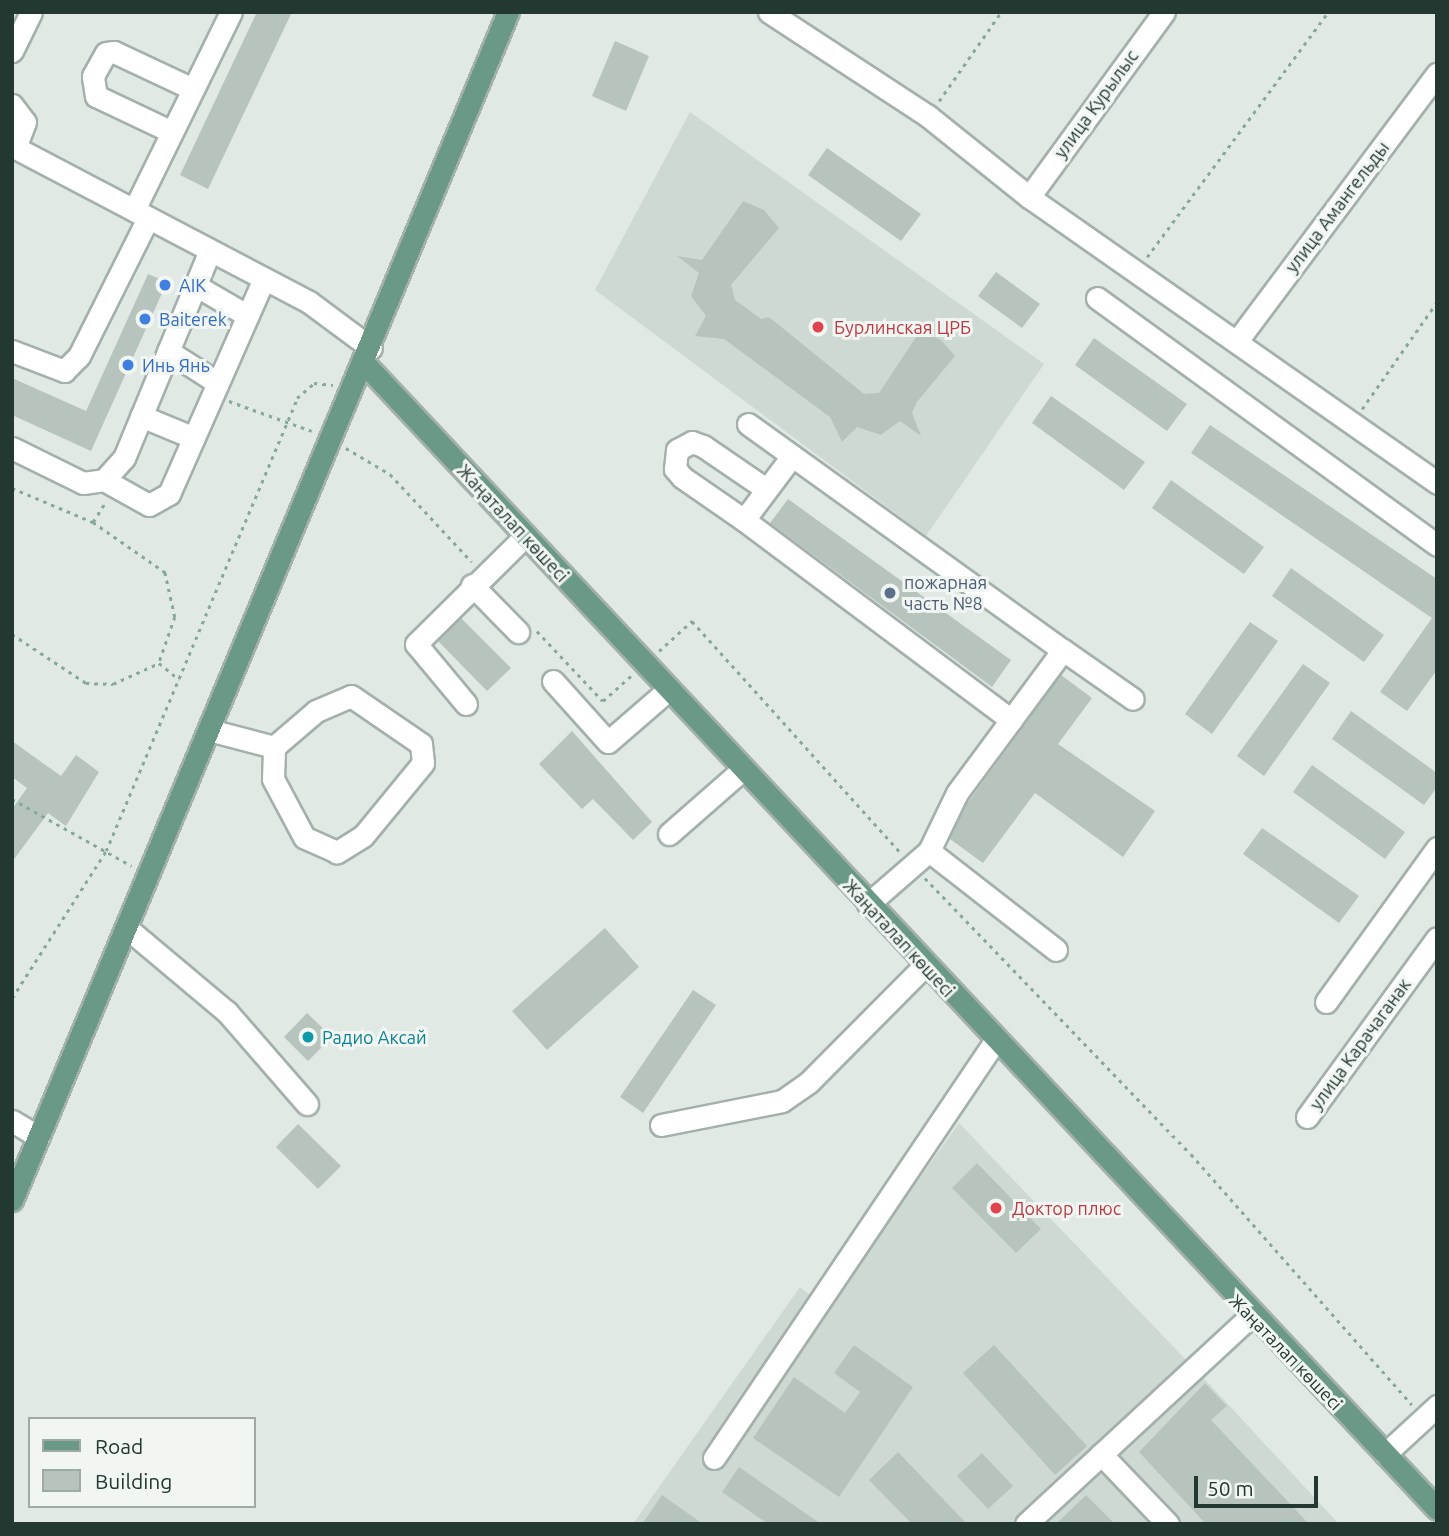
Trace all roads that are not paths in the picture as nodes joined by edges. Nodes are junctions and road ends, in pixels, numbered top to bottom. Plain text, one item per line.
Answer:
1 (31, 12) edge
2 (231, 12) edge
3 (508, 12) edge
4 (769, 12) edge
5 (1164, 12) edge
6 (12, 51) edge
7 (1437, 74) edge
8 (193, 89) junction
9 (12, 105) edge
10 (172, 132) junction
11 (14, 147) edge
12 (1029, 197) junction
13 (141, 214) junction
14 (210, 250) junction
15 (264, 279) junction
16 (195, 285) junction
17 (1097, 298) dead end
18 (248, 316) junction
19 (1237, 341) junction
20 (12, 351) edge
21 (168, 351) junction
22 (367, 356) junction
23 (218, 383) junction
24 (141, 416) junction
25 (748, 424) dead end
26 (194, 438) junction
27 (12, 448) edge
28 (792, 456) junction
29 (109, 483) junction
30 (1437, 483) edge
31 (766, 489) junction
32 (744, 520) junction
33 (525, 536) junction
34 (1437, 545) edge
35 (472, 585) junction
36 (518, 632) dead end
37 (1063, 650) junction
38 (553, 681) dead end
39 (668, 690) junction
40 (1133, 699) dead end
41 (466, 704) dead end
42 (1011, 720) junction
43 (213, 731) junction
44 (274, 747) junction
45 (742, 770) junction
46 (669, 834) dead end
47 (1437, 848) edge
48 (929, 851) junction
49 (868, 904) junction
50 (128, 929) junction
51 (1437, 938) edge
52 (1056, 950) dead end
53 (925, 965) junction
54 (1326, 1002) dead end
55 (995, 1041) junction
56 (307, 1104) dead end
57 (1307, 1117) dead end
58 (12, 1121) edge
59 (661, 1125) dead end
60 (39, 1137) junction
61 (12, 1200) edge
62 (1251, 1316) junction
63 (1437, 1406) edge
64 (1101, 1454) junction
65 (1385, 1454) junction
66 (714, 1458) dead end
67 (1437, 1509) edge
68 (1026, 1524) edge
69 (1168, 1524) edge

1 - 6 street
2 - 8 street
3 - 22 main road
4 - 12 street
5 - 12 street, улица Курылыс
7 - 19 street, улица Амангельды
8 - 10 street
8 - 10 street
9 - 11 street
10 - 13 street
11 - 13 street
12 - 19 street
13 - 14 street
13 - 20 street
14 - 15 street
14 - 16 street
15 - 18 street
15 - 22 street
16 - 18 street
16 - 21 street
17 - 34 street
18 - 23 street
19 - 30 street
21 - 23 street
21 - 24 street
22 - 33 main road, Жаңаталап көшесі
22 - 43 main road
23 - 26 street
24 - 26 street
24 - 29 street
25 - 28 street
26 - 29 street
27 - 29 street
28 - 31 street
28 - 37 street
31 - 32 street
31 - 32 street
32 - 42 street
33 - 35 street
33 - 39 main road, Жаңаталап көшесі
35 - 36 street
35 - 41 street
37 - 40 street
37 - 42 street
38 - 39 street
39 - 45 main road, Жаңаталап көшесі
42 - 48 street
43 - 44 street
43 - 50 main road
44 - 44 street
45 - 46 street
45 - 49 main road, Жаңаталап көшесі
47 - 54 street
48 - 49 street
48 - 52 street
49 - 53 main road, Жаңаталап көшесі
50 - 56 street
50 - 60 main road
51 - 57 street, улица Карачаганак
53 - 55 main road, Жаңаталап көшесі
53 - 59 street
55 - 62 main road, Жаңаталап көшесі
55 - 66 street
58 - 60 street
60 - 61 main road
62 - 64 street
62 - 65 main road, Жаңаталап көшесі
63 - 65 street
64 - 68 street
64 - 69 street
65 - 67 main road, Жаңаталап көшесі

